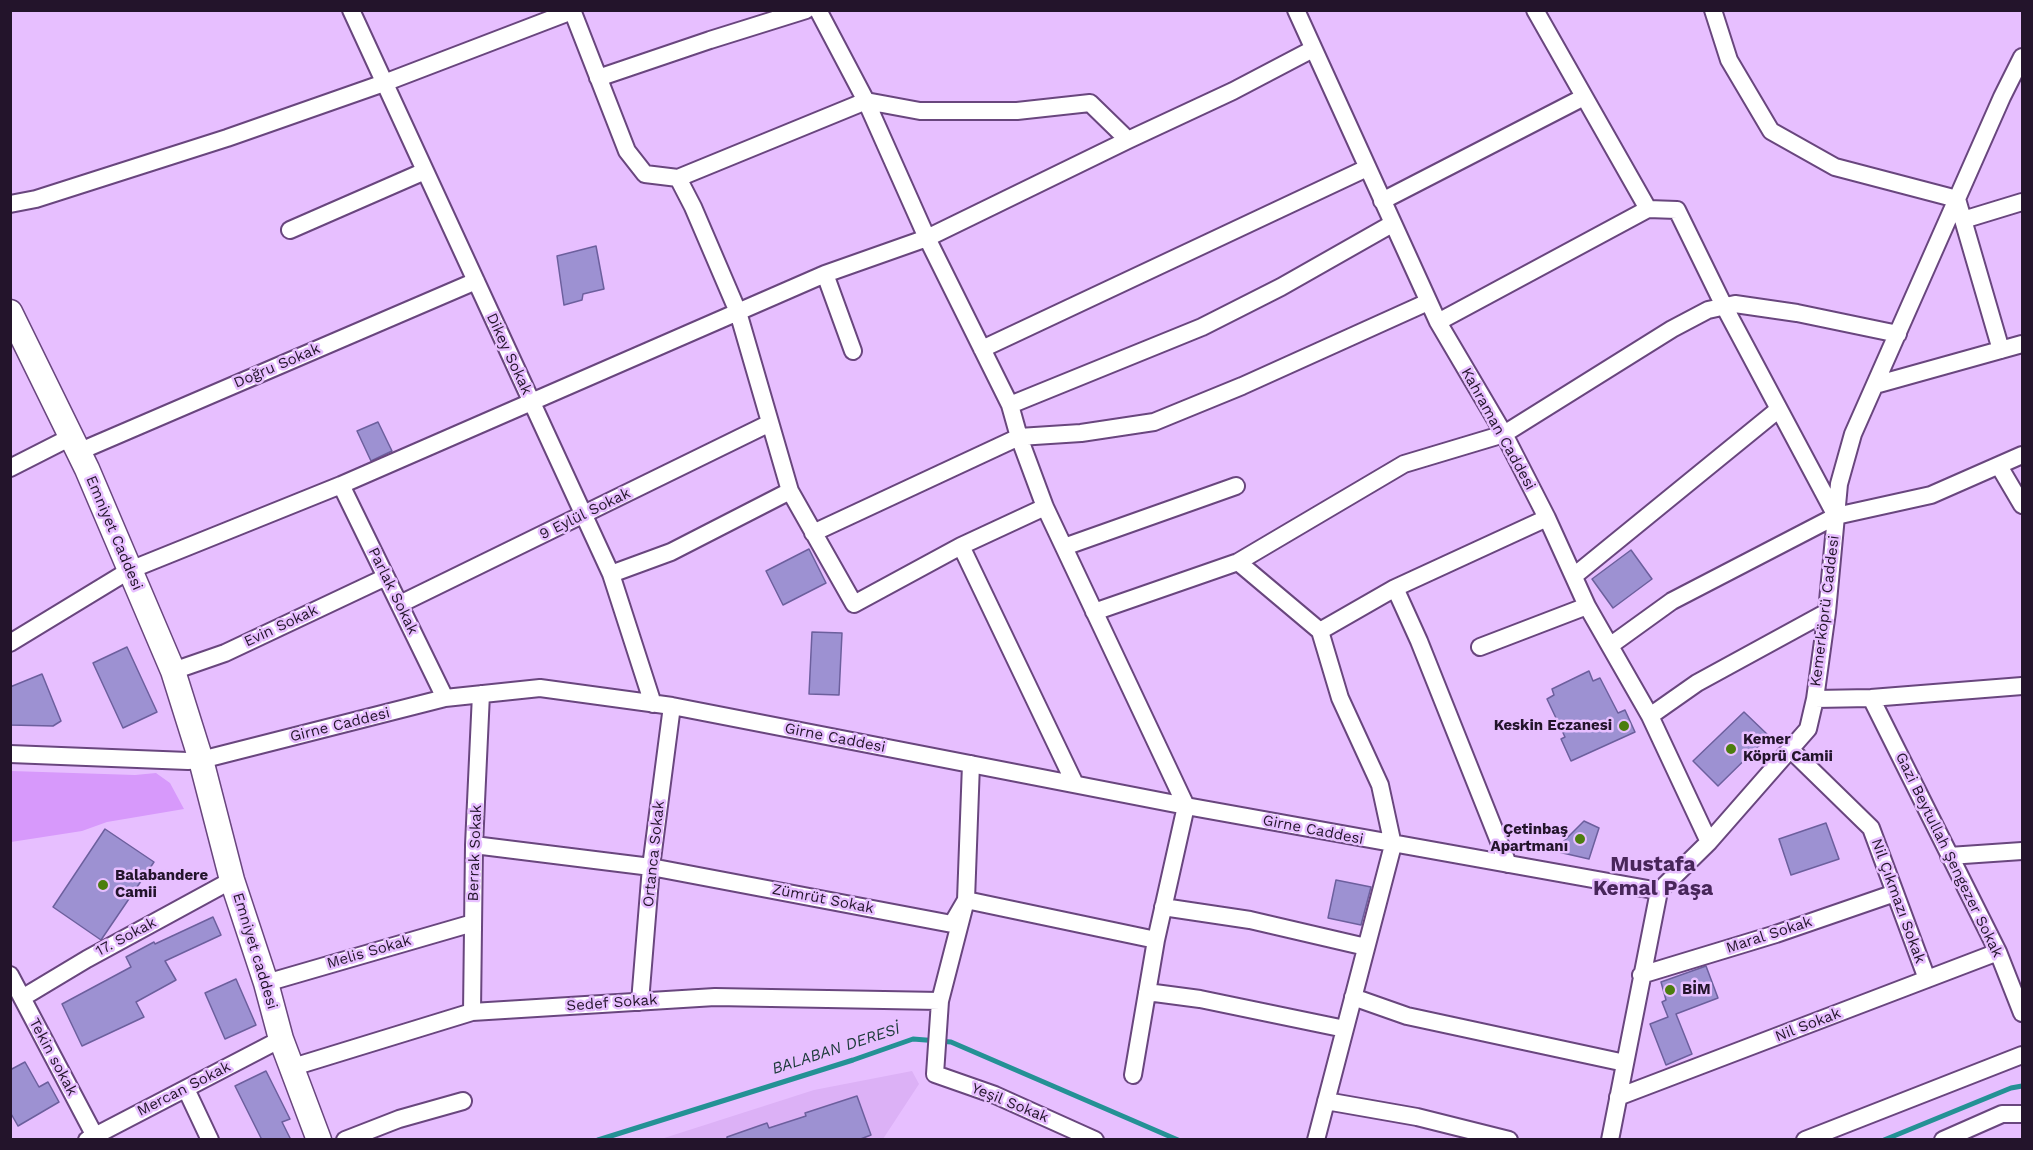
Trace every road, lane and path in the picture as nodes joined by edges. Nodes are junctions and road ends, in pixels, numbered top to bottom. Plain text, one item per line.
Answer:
1 (351, 10) edge
2 (806, 10) edge
3 (818, 10) edge
4 (1296, 10) edge
5 (1535, 10) edge
6 (1713, 10) edge
7 (572, 11) edge
8 (1313, 49) junction
9 (2022, 57) edge
10 (598, 78) junction
11 (384, 83) junction
12 (1584, 97) junction
13 (866, 101) junction
14 (1128, 140) junction
15 (1367, 168) junction
16 (425, 171) junction
17 (678, 178) junction
18 (1957, 199) junction
19 (1382, 201) junction
20 (2022, 202) edge
21 (10, 204) edge
22 (1648, 209) junction
23 (1963, 220) junction
24 (1392, 224) junction
25 (290, 230) dead end
26 (927, 238) junction
27 (825, 274) junction
28 (476, 281) junction
29 (1428, 302) junction
30 (1725, 306) junction
31 (738, 312) junction
32 (12, 318) edge
33 (1438, 322) junction
34 (1898, 334) junction
35 (2022, 344) edge
36 (982, 349) junction
37 (2001, 350) junction
38 (853, 351) dead end
39 (1875, 385) junction
40 (531, 402) junction
41 (1010, 405) junction
42 (1779, 409) junction
43 (770, 423) junction
44 (1504, 434) junction
45 (1019, 437) junction
46 (75, 445) junction
47 (2022, 455) edge
48 (1998, 466) junction
49 (10, 468) edge
50 (341, 485) junction
51 (1236, 486) dead end
52 (790, 491) junction
53 (2022, 505) edge
54 (1044, 507) junction
55 (583, 514) junction
56 (1836, 516) junction
57 (1547, 518) junction
58 (813, 532) junction
59 (961, 546) junction
60 (1064, 547) junction
61 (1238, 562) junction
62 (130, 570) junction
63 (610, 574) junction
64 (1574, 576) junction
65 (386, 577) junction
66 (1395, 588) junction
67 (400, 604) junction
68 (1587, 606) junction
69 (1094, 612) junction
70 (1827, 612) junction
71 (1320, 631) junction
72 (10, 643) edge
73 (1611, 645) junction
74 (1480, 647) dead end
75 (173, 671) junction
76 (2022, 686) edge
77 (481, 694) junction
78 (445, 698) junction
79 (1871, 698) junction
80 (1815, 699) junction
81 (653, 704) junction
82 (672, 706) junction
83 (1650, 716) junction
84 (1790, 749) junction
85 (10, 754) edge
86 (201, 760) junction
87 (971, 764) junction
88 (1075, 784) junction
89 (1186, 806) junction
90 (1709, 842) junction
91 (1393, 844) junction
92 (474, 845) junction
93 (2022, 851) edge
94 (1949, 856) junction
95 (1508, 864) junction
96 (651, 867) junction
97 (232, 880) junction
98 (1659, 891) junction
99 (1895, 893) junction
100 (966, 900) junction
101 (1163, 907) junction
102 (473, 923) junction
103 (1156, 940) junction
104 (1366, 947) junction
105 (1998, 952) junction
106 (10, 975) edge
107 (1641, 975) junction
108 (1927, 979) junction
109 (266, 983) junction
110 (1147, 992) junction
111 (1353, 997) junction
112 (22, 998) junction
113 (940, 1001) junction
114 (640, 1002) junction
115 (2021, 1004) edge
116 (472, 1012) junction
117 (1345, 1029) junction
118 (281, 1039) junction
119 (2022, 1055) edge
120 (1625, 1063) junction
121 (293, 1067) junction
122 (1133, 1075) dead end
123 (186, 1089) junction
124 (1618, 1097) junction
125 (463, 1101) dead end
126 (1326, 1101) junction
127 (2022, 1114) edge
128 (93, 1138) edge
129 (210, 1140) edge
130 (319, 1140) edge
131 (345, 1140) edge
132 (1095, 1140) edge
133 (1316, 1140) edge
134 (1509, 1140) edge
135 (1610, 1140) edge
136 (1805, 1140) edge
137 (1943, 1140) edge

1 - 11 street, Dikey Sokak
2 - 10 street
3 - 13 street
4 - 8 street, Kahraman Caddesi
5 - 12 street
6 - 18 street
7 - 10 street
7 - 11 street
8 - 14 street
8 - 15 street, Kahraman Caddesi
9 - 18 street, Kemerköprü Caddesi
10 - 17 street
11 - 16 street, Dikey Sokak
11 - 21 street
12 - 19 street
12 - 22 street
13 - 14 street
13 - 17 street
13 - 26 street
14 - 26 street
15 - 19 street, Kahraman Caddesi
15 - 36 street
16 - 25 street
16 - 28 street, Dikey Sokak
17 - 31 street
18 - 23 street
18 - 34 street, Kemerköprü Caddesi
19 - 24 street, Kahraman Caddesi
20 - 23 street
22 - 30 street
22 - 33 street
23 - 37 street
24 - 29 street, Kahraman Caddesi
24 - 41 street
26 - 27 street
26 - 36 street
27 - 31 street
27 - 38 street
28 - 40 street, Dikey Sokak
28 - 46 street, Doğru Sokak
29 - 33 street, Kahraman Caddesi
29 - 45 street
30 - 34 street
30 - 42 street
30 - 44 street
31 - 40 street
31 - 43 street
32 - 46 street, Emniyet Caddesi
33 - 44 street, Kahraman Caddesi
34 - 39 street, Kemerköprü Caddesi
35 - 37 street
36 - 41 street
37 - 39 street
39 - 56 street, Kemerköprü Caddesi
40 - 50 street
40 - 55 street, Dikey Sokak
41 - 45 street
42 - 56 street
42 - 64 street
43 - 52 street
43 - 55 street, 9 Eylül Sokak
44 - 57 street, Kahraman Caddesi
44 - 61 street
45 - 54 street
45 - 58 street
46 - 49 street, Doğru Sokak
46 - 62 street, Emniyet Caddesi
47 - 48 street
48 - 53 street
48 - 56 street
50 - 62 street
50 - 65 street, Parlak Sokak
51 - 60 street
52 - 58 street
52 - 63 street
54 - 59 street
54 - 60 street
55 - 63 street, Dikey Sokak
55 - 67 street, 9 Eylül Sokak
56 - 70 street, Kemerköprü Caddesi
56 - 73 street
57 - 64 street, Kahraman Caddesi
57 - 66 street
58 - 59 street
59 - 88 street
60 - 69 street
61 - 69 street
61 - 71 street
62 - 72 street
62 - 75 street, Emniyet Caddesi
63 - 81 street, Dikey Sokak
64 - 68 street, Kahraman Caddesi
65 - 67 street, Parlak Sokak
65 - 75 street, Evin Sokak
66 - 71 street
66 - 95 street
67 - 78 street, Parlak Sokak
68 - 73 street, Kahraman Caddesi
68 - 74 street
69 - 89 street
70 - 80 street, Kemerköprü Caddesi
70 - 83 street
71 - 91 street
73 - 83 street, Kahraman Caddesi
75 - 86 street, Emniyet Caddesi
76 - 79 street
77 - 78 street, Girne Caddesi
77 - 81 street, Girne Caddesi
77 - 92 street, Berrak Sokak
78 - 86 street, Girne Caddesi
79 - 80 street
79 - 94 street, Gazi Beytullah Şengezer Sokak
80 - 84 street, Kemerköprü Caddesi
81 - 82 street, Girne Caddesi
82 - 87 street, Girne Caddesi
82 - 96 street, Ortanca Sokak
83 - 90 street, Kahraman Caddesi
84 - 90 street, Kemerköprü Caddesi
84 - 99 street, Nil Çıkmazı Sokak
85 - 86 street, Girne Caddesi
86 - 97 street, Emniyet caddesi
87 - 88 street, Girne Caddesi
87 - 100 street
88 - 89 street, Girne Caddesi
89 - 91 street, Girne Caddesi
89 - 101 street
90 - 98 street, Kemerköprü Caddesi
91 - 95 street, Girne Caddesi
91 - 104 street
92 - 96 street, Zümrüt Sokak
92 - 102 street, Berrak Sokak
93 - 94 street
94 - 105 street, Gazi Beytullah Şengezer Sokak
95 - 98 street, Girne Caddesi
96 - 100 street, Zümrüt Sokak
96 - 114 street, Ortanca Sokak
97 - 109 street, Emniyet caddesi
97 - 112 street, 17. Sokak
98 - 107 street
99 - 107 street, Maral Sokak
99 - 108 street, Nil Çıkmazı Sokak
100 - 103 street
100 - 113 street
101 - 103 street
101 - 104 street
102 - 109 street, Melis Sokak
102 - 116 street, Berrak Sokak
103 - 110 street
104 - 111 street
105 - 108 street, Nil Sokak
105 - 115 street, Gazi Beytullah Şengezer Sokak
106 - 112 street, Tekin sokak
107 - 120 street
108 - 124 street, Nil Sokak
109 - 118 street, Emniyet caddesi
110 - 117 street
110 - 122 street
111 - 117 street
111 - 120 street
112 - 128 street, Tekin sokak
113 - 114 street, Sedef Sokak
113 - 132 street, Yeşil Sokak
114 - 116 street, Sedef Sokak
116 - 121 street, Sedef Sokak
117 - 126 street
118 - 121 street, Emniyet caddesi
118 - 123 street, Mercan Sokak
119 - 136 street
120 - 124 street
121 - 130 street, Emniyet caddesi
123 - 128 street, Mercan Sokak
123 - 129 street
124 - 135 street
125 - 131 street
126 - 133 street
126 - 134 street
127 - 137 street

